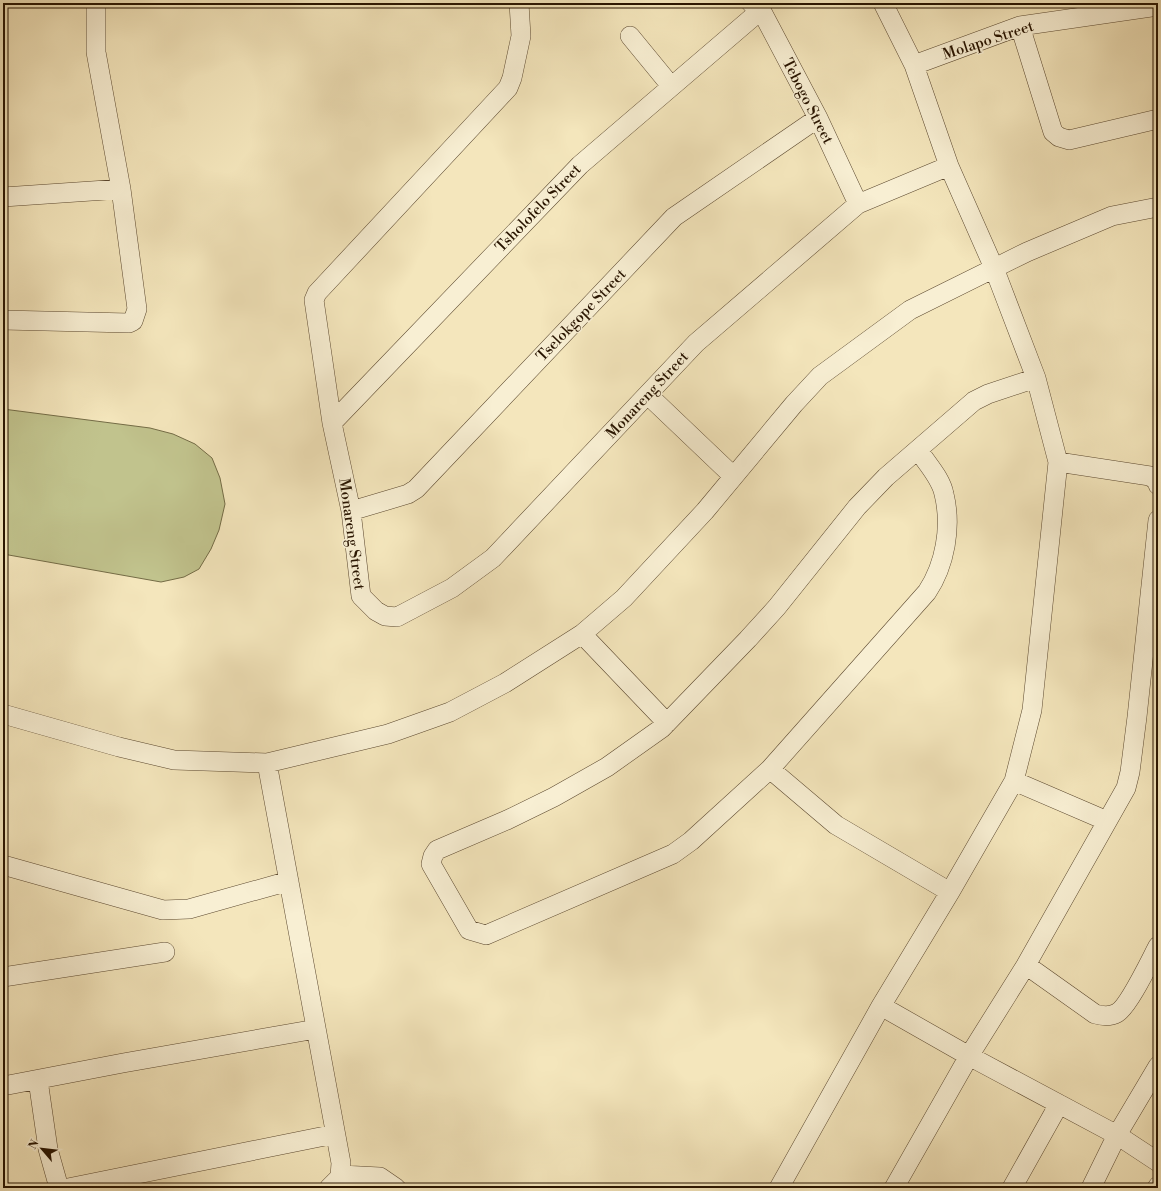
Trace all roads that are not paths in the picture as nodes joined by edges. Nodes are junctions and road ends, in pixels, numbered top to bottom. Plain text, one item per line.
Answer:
1 (96, 3) edge
2 (519, 3) edge
3 (883, 3) edge
4 (1158, 6) edge
5 (756, 7) edge
6 (1020, 26) junction
7 (630, 36) dead end
8 (914, 65) junction
9 (672, 86) junction
10 (818, 118) junction
11 (1158, 119) edge
12 (949, 166) junction
13 (121, 189) junction
14 (3, 197) edge
15 (858, 204) junction
16 (1158, 207) edge
17 (994, 268) junction
18 (3, 320) edge
19 (1036, 378) junction
20 (648, 395) junction
21 (332, 423) junction
22 (919, 451) junction
23 (1058, 462) junction
24 (733, 476) junction
25 (1158, 486) edge
26 (351, 511) junction
27 (1158, 520) edge
28 (582, 634) junction
29 (3, 714) edge
30 (667, 723) junction
31 (267, 763) junction
32 (770, 769) junction
33 (1014, 781) junction
34 (1107, 821) junction
35 (3, 865) edge
36 (289, 881) junction
37 (950, 892) junction
38 (1158, 946) edge
39 (164, 952) dead end
40 (1026, 965) junction
41 (3, 978) edge
42 (881, 1006) junction
43 (316, 1029) junction
44 (969, 1056) junction
45 (1158, 1066) edge
46 (38, 1080) junction
47 (3, 1086) edge
48 (1059, 1104) junction
49 (335, 1134) junction
50 (1117, 1135) junction
51 (1158, 1162) edge
52 (335, 1181) edge
53 (59, 1188) edge
54 (68, 1188) edge
55 (396, 1188) edge
56 (780, 1188) edge
57 (894, 1188) edge
58 (1012, 1188) edge
59 (1091, 1188) edge

1 - 13 street
2 - 21 street, Monareng Street
3 - 8 street
4 - 6 street, Molapo Street
5 - 9 street, Tsholofelo Street
5 - 10 street, Tebogo Street
6 - 8 street, Molapo Street
6 - 11 street
7 - 9 street
8 - 12 street
9 - 21 street, Tsholofelo Street
10 - 15 street, Tebogo Street
10 - 26 street, Tselokgope Street
12 - 15 street, Monareng Street
12 - 17 street
13 - 14 street
13 - 18 street
15 - 20 street, Monareng Street
16 - 17 street
17 - 19 street
17 - 24 street
19 - 22 street
19 - 23 street
20 - 24 street
20 - 26 street, Monareng Street
21 - 26 street, Monareng Street
22 - 30 street
22 - 32 street
23 - 25 street
23 - 33 street
24 - 28 street
27 - 34 street
28 - 30 street
28 - 31 street
29 - 31 street
30 - 32 street
31 - 36 street
32 - 37 street
33 - 34 street
33 - 37 street
34 - 40 street
35 - 36 street
36 - 43 street
37 - 42 street
38 - 40 street
39 - 41 street
40 - 44 street
42 - 44 street
42 - 56 street
43 - 46 street
43 - 49 street
44 - 48 street
44 - 57 street
45 - 50 street
46 - 47 street
46 - 53 street
48 - 50 street
48 - 58 street
49 - 52 street
49 - 54 street
50 - 51 street
50 - 59 street
52 - 55 street

